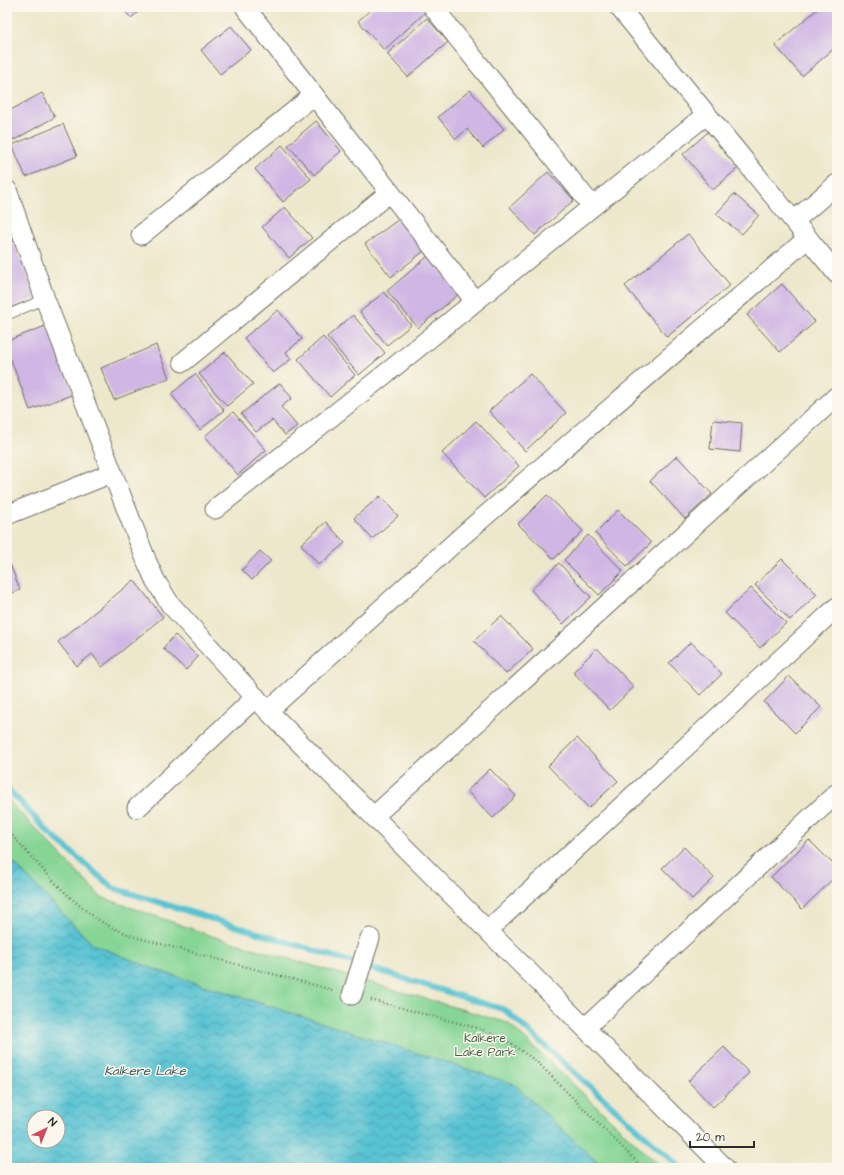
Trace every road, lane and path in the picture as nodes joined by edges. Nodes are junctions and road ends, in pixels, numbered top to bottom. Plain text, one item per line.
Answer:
1 (245, 7) edge
2 (432, 7) edge
3 (619, 7) edge
4 (314, 95) junction
5 (707, 114) junction
6 (837, 184) edge
7 (7, 190) edge
8 (390, 192) junction
9 (592, 206) junction
10 (794, 221) junction
11 (141, 235) dead end
12 (808, 238) junction
13 (837, 274) edge
14 (45, 299) junction
15 (475, 301) junction
16 (7, 315) edge
17 (183, 362) dead end
18 (837, 396) edge
19 (112, 473) junction
20 (215, 509) dead end
21 (7, 515) edge
22 (837, 607) edge
23 (262, 704) junction
24 (837, 793) edge
25 (137, 808) dead end
26 (374, 816) junction
27 (7, 830) edge
28 (488, 930) junction
29 (367, 946) dead end
30 (352, 995) junction
31 (585, 1028) junction
32 (643, 1168) edge
33 (725, 1168) edge

1 - 4 street
2 - 9 street
3 - 5 street
4 - 8 street
4 - 11 street
5 - 9 street
5 - 10 street
6 - 10 street
7 - 14 street
8 - 15 street
8 - 17 street
9 - 15 street
10 - 12 street
12 - 13 street
12 - 23 street
14 - 16 lane
14 - 19 street
15 - 20 street
18 - 26 street
19 - 21 street
19 - 23 street
22 - 28 street
23 - 25 street
23 - 26 street
24 - 31 street
26 - 28 street
27 - 30 path
28 - 31 street
29 - 30 street
30 - 32 path
31 - 33 street

